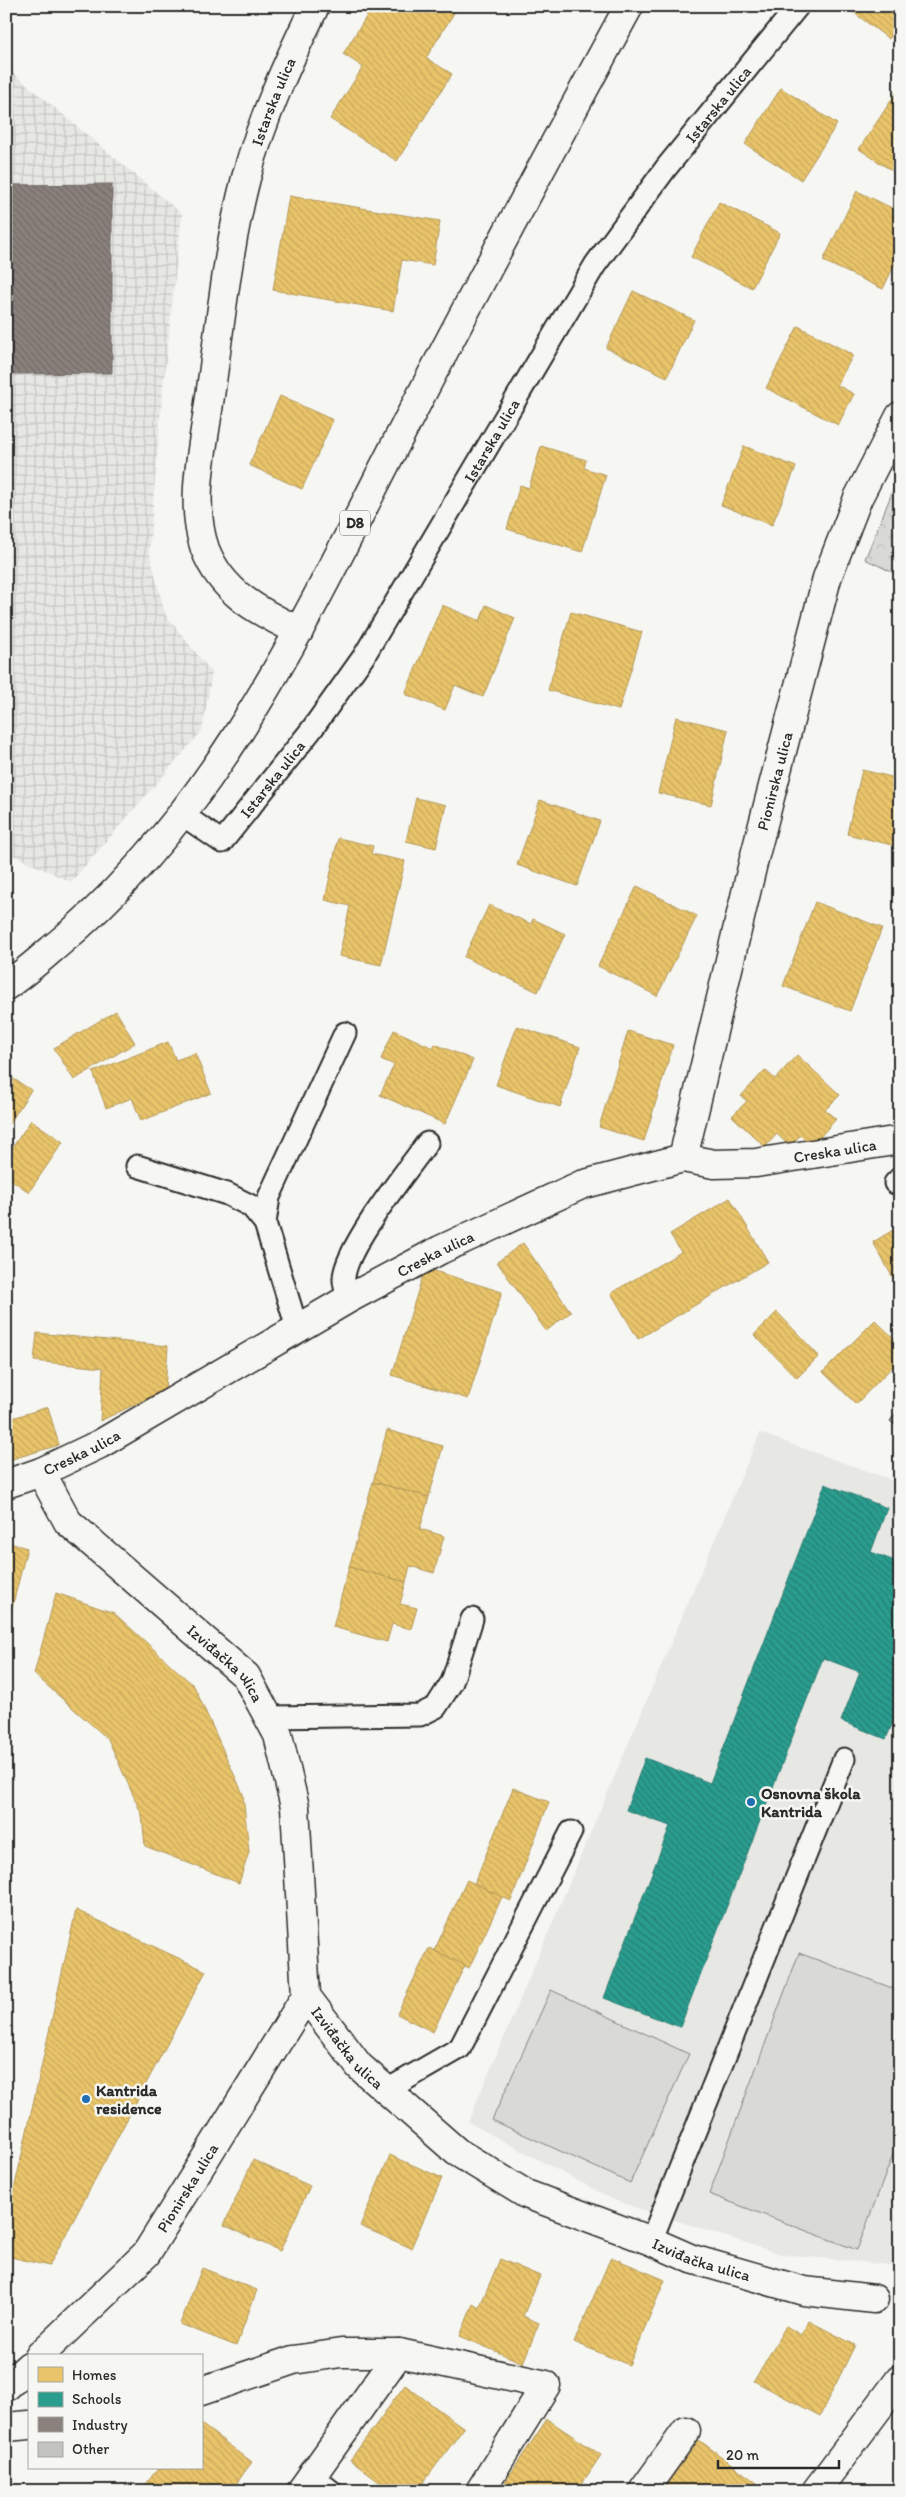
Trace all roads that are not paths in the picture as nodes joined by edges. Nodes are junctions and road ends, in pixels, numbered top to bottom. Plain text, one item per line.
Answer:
1 (314, 6) edge
2 (629, 6) edge
3 (798, 6) edge
4 (900, 416) edge
5 (299, 631) junction
6 (183, 815) junction
7 (6, 986) edge
8 (344, 1033) dead end
9 (900, 1140) edge
10 (427, 1143) dead end
11 (683, 1158) junction
12 (137, 1166) dead end
13 (265, 1223) junction
14 (348, 1299) junction
15 (297, 1328) junction
16 (41, 1472) junction
17 (6, 1484) edge
18 (472, 1619) dead end
19 (268, 1717) junction
20 (844, 1759) dead end
21 (572, 1832) dead end
22 (306, 1996) junction
23 (387, 2090) junction
24 (651, 2241) junction
25 (874, 2299) dead end
26 (399, 2353) junction
27 (41, 2354) edge
28 (28, 2367) edge
29 (900, 2378) edge
30 (6, 2387) edge
31 (202, 2391) edge
32 (28, 2426) edge
33 (6, 2427) edge
34 (686, 2431) dead end
35 (315, 2486) edge
36 (480, 2491) edge
37 (643, 2491) edge
38 (816, 2491) edge

1 - 5 street, Istarska ulica
2 - 5 street, D8
3 - 6 lane, Istarska ulica
4 - 11 street, Pionirska ulica
5 - 6 street, D8
6 - 7 street, D8
8 - 13 lane
9 - 11 street, Creska ulica
10 - 14 lane
11 - 14 street, Creska ulica
12 - 13 lane
13 - 15 lane
14 - 15 street, Creska ulica
15 - 16 street, Creska ulica
16 - 17 street, Creska ulica
16 - 19 street, Izviđačka ulica
18 - 19 lane
19 - 22 street, Izviđačka ulica
20 - 24 lane
21 - 23 lane
22 - 23 street, Izviđačka ulica
22 - 27 street, Pionirska ulica
23 - 24 street, Izviđačka ulica
24 - 25 street, Izviđačka ulica
26 - 31 street
26 - 35 street
26 - 36 street
28 - 30 street
29 - 38 street
32 - 33 street
34 - 37 street

